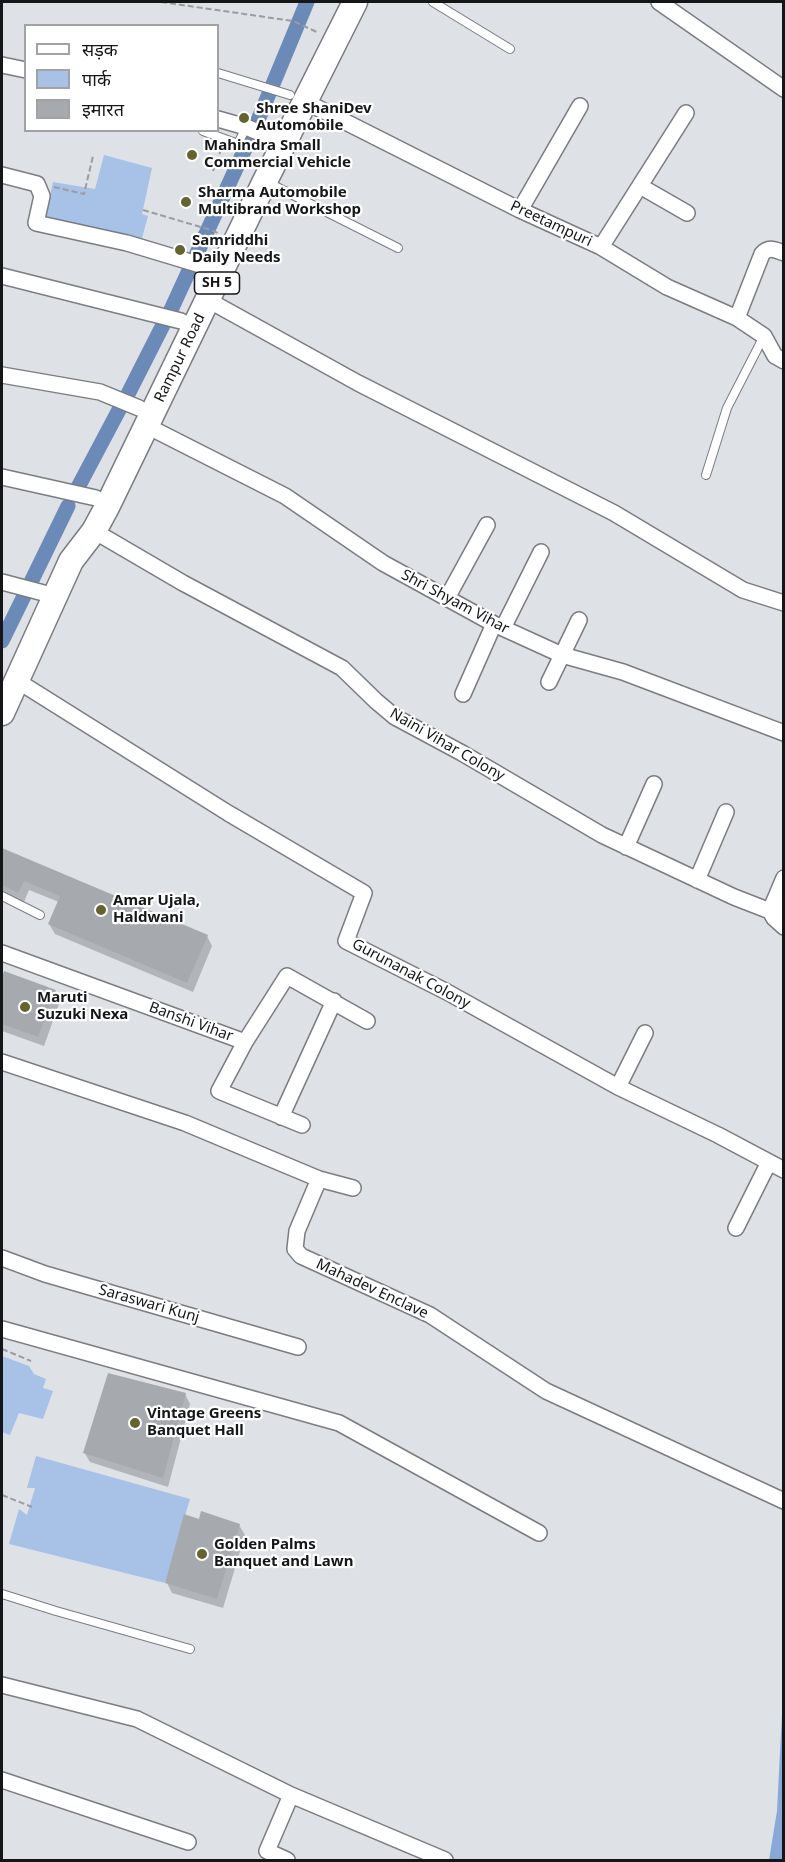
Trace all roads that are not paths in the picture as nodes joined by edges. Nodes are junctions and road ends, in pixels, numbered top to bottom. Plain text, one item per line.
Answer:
1 (337, 2) edge
2 (355, 2) edge
3 (433, 2) edge
4 (659, 2) edge
5 (510, 49) dead end
6 (2, 65) edge
7 (24, 70) edge
8 (219, 73) edge
9 (783, 88) edge
10 (291, 96) junction
11 (580, 106) dead end
12 (686, 113) dead end
13 (219, 119) edge
14 (206, 132) edge
15 (258, 132) junction
16 (2, 175) edge
17 (265, 181) junction
18 (640, 186) junction
19 (520, 210) junction
20 (687, 213) dead end
21 (601, 247) junction
22 (398, 248) dead end
23 (783, 253) edge
24 (198, 263) junction
25 (2, 276) edge
26 (208, 300) junction
27 (737, 318) junction
28 (181, 321) junction
29 (764, 336) junction
30 (783, 361) edge
31 (2, 375) edge
32 (143, 417) junction
33 (706, 475) dead end
34 (2, 477) edge
35 (96, 498) junction
36 (487, 525) dead end
37 (94, 531) junction
38 (541, 552) dead end
39 (71, 561) junction
40 (2, 582) edge
41 (55, 596) junction
42 (447, 598) junction
43 (783, 603) edge
44 (579, 620) dead end
45 (499, 626) junction
46 (562, 656) junction
47 (16, 680) junction
48 (549, 682) dead end
49 (463, 694) dead end
50 (3, 706) edge
51 (783, 733) edge
52 (654, 784) dead end
53 (726, 812) dead end
54 (626, 847) junction
55 (783, 878) edge
56 (697, 880) junction
57 (2, 896) edge
58 (777, 910) edge
59 (40, 915) dead end
60 (783, 927) edge
61 (2, 953) edge
62 (334, 1001) junction
63 (367, 1021) dead end
64 (645, 1033) dead end
65 (245, 1042) junction
66 (2, 1062) edge
67 (618, 1087) junction
68 (281, 1117) junction
69 (302, 1125) dead end
70 (779, 1166) edge
71 (318, 1179) junction
72 (353, 1188) dead end
73 (736, 1228) dead end
74 (2, 1258) edge
75 (2, 1329) edge
76 (298, 1347) dead end
77 (783, 1501) edge
78 (539, 1533) dead end
79 (2, 1594) edge
80 (190, 1649) dead end
81 (2, 1685) edge
82 (2, 1780) edge
83 (291, 1795) junction
84 (188, 1842) dead end
85 (287, 1860) edge
86 (445, 1860) edge

1 - 10 main road
2 - 10 main road, Rampur Road / SH 5
3 - 5 lane
4 - 9 street
6 - 7 street
8 - 10 lane
10 - 15 main road
10 - 17 main road, Rampur Road / SH 5
10 - 19 street, Preetampuri
11 - 19 street
12 - 18 street
13 - 15 street
14 - 15 lane
15 - 24 main road
16 - 24 street
17 - 22 lane
17 - 26 main road, Rampur Road / SH 5
18 - 20 street
18 - 21 street
19 - 21 street, Preetampuri
21 - 27 street, Preetampuri
23 - 27 street
24 - 28 main road
25 - 28 street
26 - 32 main road, Rampur Road / SH 5
26 - 43 street
27 - 29 street, Preetampuri
28 - 32 main road
29 - 30 street, Preetampuri
29 - 33 lane
31 - 32 street, Shri Shyam Vihar
32 - 35 main road
32 - 37 main road, Rampur Road / SH 5
32 - 42 street, Shri Shyam Vihar
34 - 35 street
35 - 39 main road
36 - 42 street
37 - 39 main road, Rampur Road / SH 5
37 - 54 street, Naini Vihar Colony
38 - 45 street
39 - 41 main road, Rampur Road / SH 5
40 - 41 street
41 - 47 main road, Rampur Road / SH 5
42 - 45 street, Shri Shyam Vihar
44 - 46 street
45 - 46 street, Shri Shyam Vihar
45 - 49 street
46 - 48 street
46 - 51 street, Shri Shyam Vihar
47 - 50 main road, Rampur Road / SH 5
47 - 67 street, Gurunanak Colony
52 - 54 street
53 - 56 street
54 - 56 street, Naini Vihar Colony
55 - 58 street
56 - 58 street, Naini Vihar Colony
57 - 59 lane
58 - 60 street
61 - 65 street, Banshi Vihar
62 - 63 street
62 - 65 street
62 - 68 street
64 - 67 street
65 - 68 street
66 - 71 street
67 - 70 street, Gurunanak Colony
68 - 69 street
70 - 73 street
71 - 72 street
71 - 77 street, Mahadev Enclave
74 - 76 street, Saraswari Kunj
75 - 78 street
79 - 80 lane
81 - 83 street
82 - 84 street
83 - 85 street
83 - 86 street

